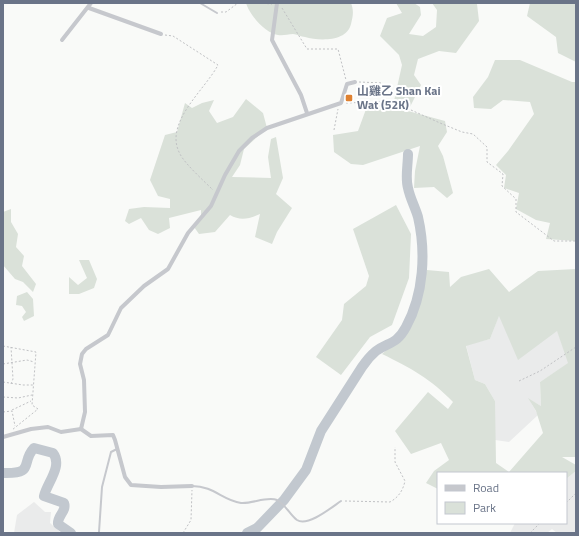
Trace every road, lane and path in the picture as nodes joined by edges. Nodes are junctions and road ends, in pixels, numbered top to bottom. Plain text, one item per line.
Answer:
1 (91, 3) edge
2 (200, 3) edge
3 (238, 3) edge
4 (259, 3) edge
5 (277, 4) edge
6 (88, 8) junction
7 (217, 13) joint
8 (161, 34) joint
9 (62, 40) dead end
10 (355, 82) joint
11 (383, 83) dead end
12 (347, 84) junction
13 (342, 103) junction
14 (307, 113) junction
15 (334, 130) dead end
16 (216, 194) junction
17 (576, 241) edge
18 (3, 346) edge
19 (11, 346) junction
20 (576, 347) edge
21 (35, 362) junction
22 (3, 364) edge
23 (519, 380) dead end
24 (3, 382) edge
25 (11, 384) junction
26 (34, 385) junction
27 (32, 394) junction
28 (3, 397) edge
29 (32, 401) junction
30 (12, 411) junction
31 (3, 412) edge
32 (16, 426) junction
33 (81, 429) junction
34 (12, 430) dead end
35 (3, 437) edge
36 (395, 447) dead end
37 (118, 449) junction
38 (192, 486) junction
39 (576, 493) edge
40 (341, 501) joint
41 (567, 502) edge
42 (539, 524) edge
43 (99, 532) edge
44 (183, 533) edge
45 (530, 533) edge

1 - 6 street
2 - 7 lane
3 - 7 path
4 - 5 path
5 - 12 path
5 - 14 street
6 - 8 street
6 - 9 street
8 - 16 path
10 - 11 path
10 - 12 street
12 - 13 street
13 - 14 street
13 - 15 path
13 - 17 path
14 - 16 street
16 - 33 street
18 - 19 path
19 - 21 path
19 - 25 path
20 - 23 path
21 - 22 path
21 - 26 path
24 - 25 path
25 - 26 path
26 - 27 path
27 - 28 path
27 - 29 path
29 - 30 path
29 - 32 path
30 - 31 path
30 - 32 path
32 - 34 path
33 - 35 street
33 - 37 street
36 - 40 path
37 - 38 street
37 - 43 lane
38 - 40 lane
38 - 44 path
39 - 41 path
42 - 45 path

